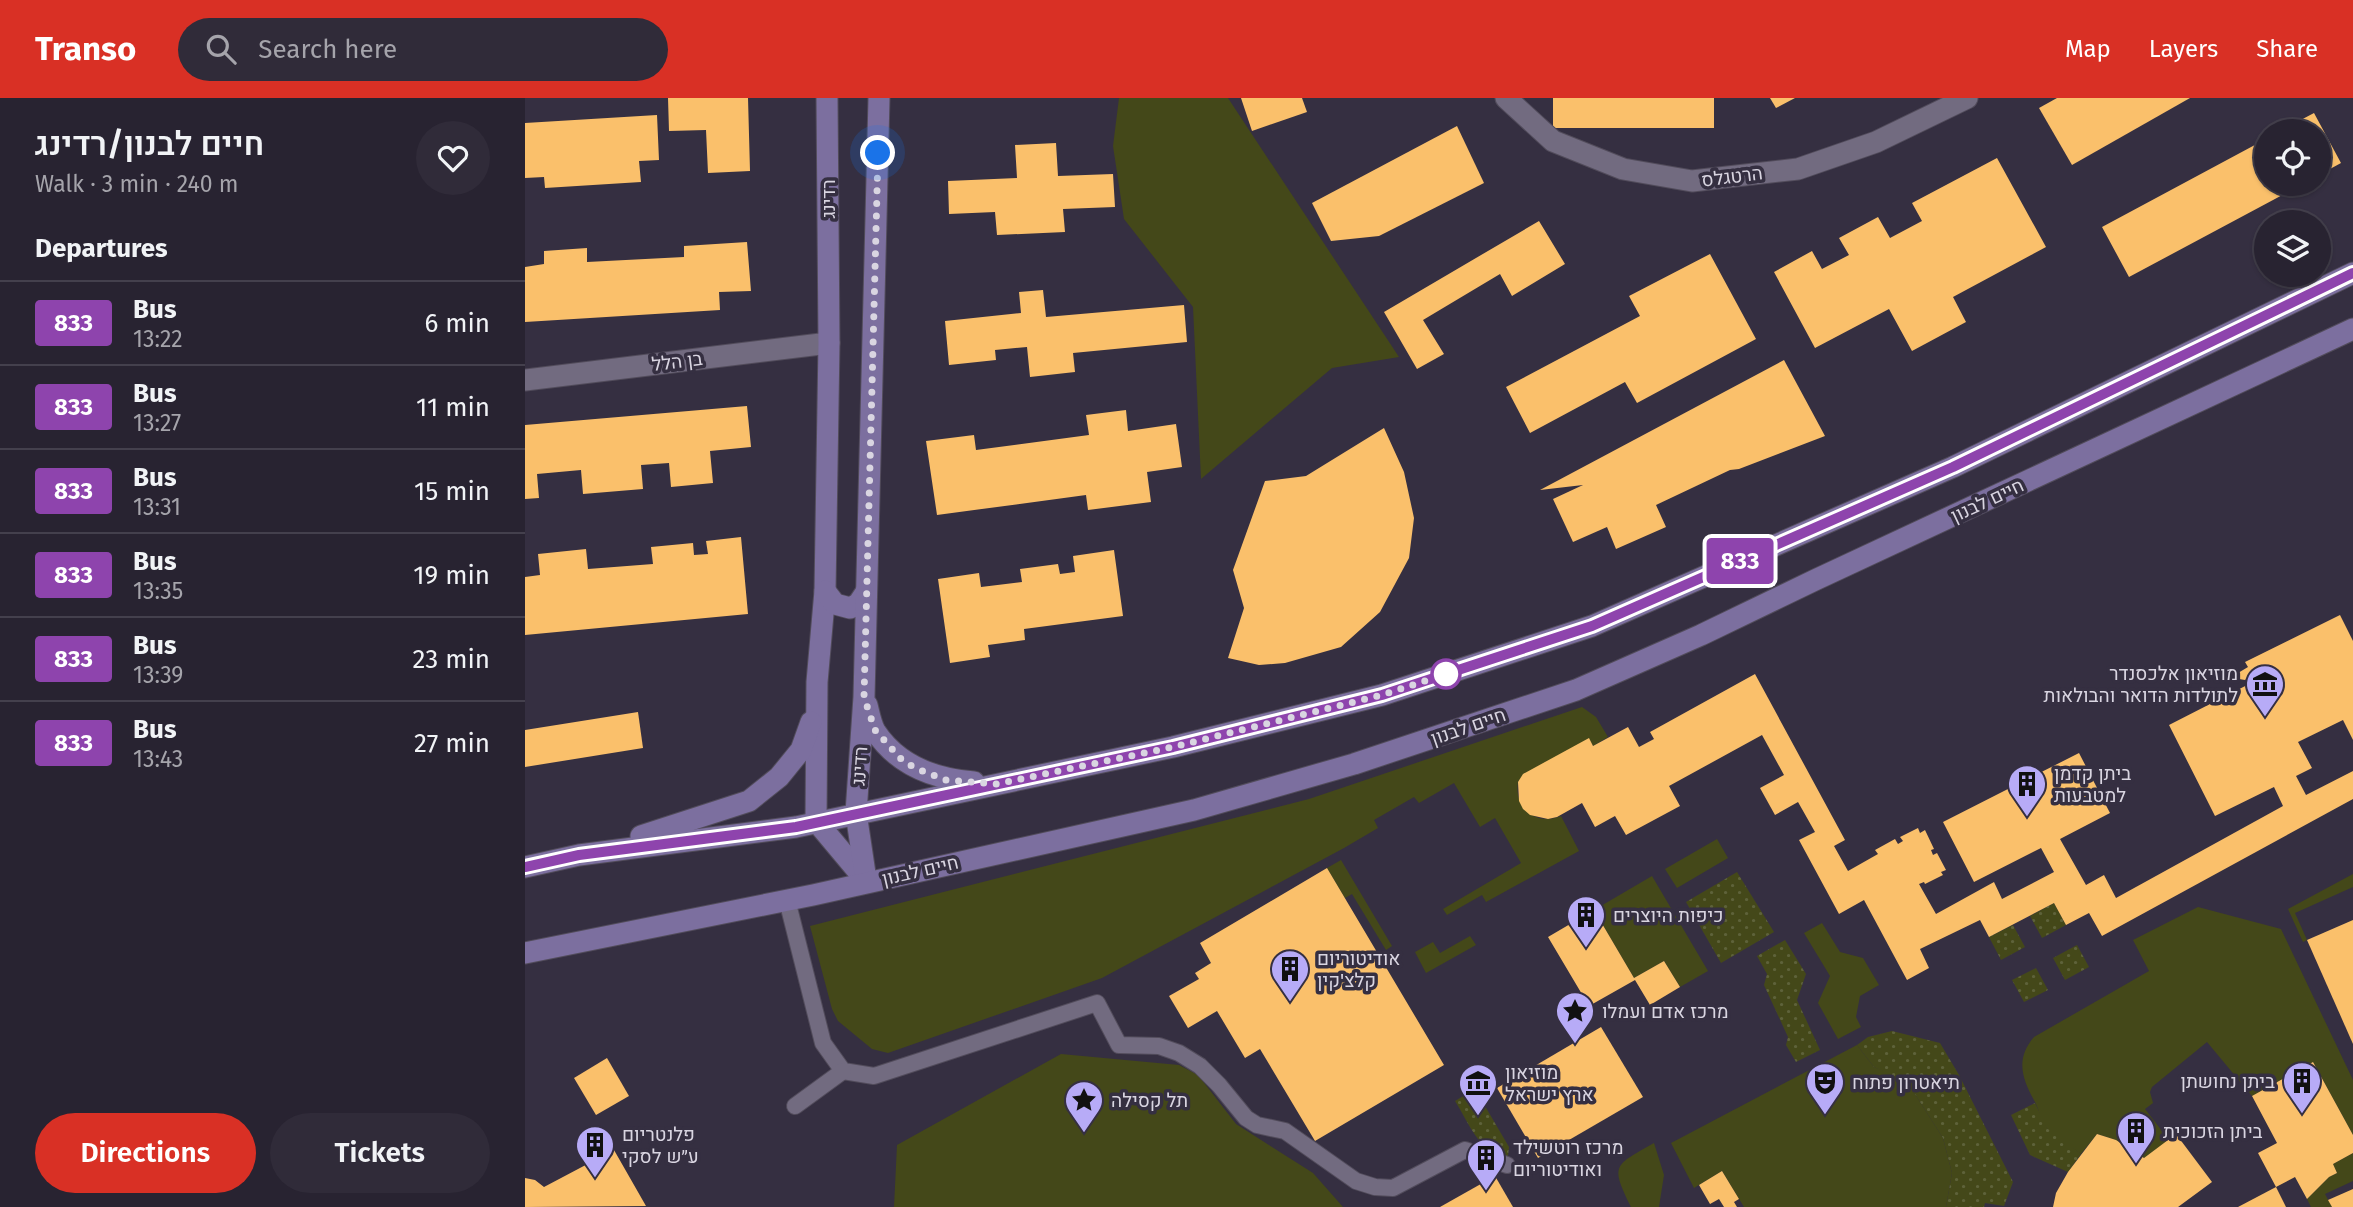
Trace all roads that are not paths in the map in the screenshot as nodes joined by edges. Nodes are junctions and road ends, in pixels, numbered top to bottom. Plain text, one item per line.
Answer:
1 (827, 98) edge
2 (879, 98) edge
3 (1506, 98) edge
4 (1966, 98) edge
5 (2353, 273) edge
6 (2353, 329) edge
7 (829, 343) junction
8 (525, 380) edge
9 (825, 591) junction
10 (866, 592) junction
11 (817, 682) junction
12 (864, 697) junction
13 (997, 784) junction
14 (856, 813) junction
15 (816, 821) junction
16 (579, 855) junction
17 (525, 867) edge
18 (867, 882) junction
19 (787, 900) junction
20 (525, 953) edge
21 (843, 1071) junction
22 (795, 1106) dead end
23 (1507, 1165) dead end

1 - 7 main road, רדינג
2 - 10 main road, רדינג
3 - 4 street, הרטגלס
5 - 13 main road
6 - 18 main road, חיים לבנון
7 - 8 street, בן הלל
7 - 9 main road, רדינג
9 - 10 main road
9 - 11 main road, רדינג
10 - 12 main road, רדינג
11 - 15 main road, רדינג
11 - 16 main road
12 - 13 main road
12 - 14 main road, רדינג
13 - 14 main road
14 - 15 main road
14 - 18 main road, רדינג
15 - 16 main road
15 - 18 main road
16 - 17 main road
18 - 19 main road, חיים לבנון
19 - 20 main road, חיים לבנון
19 - 21 lane
21 - 22 lane
21 - 23 lane

